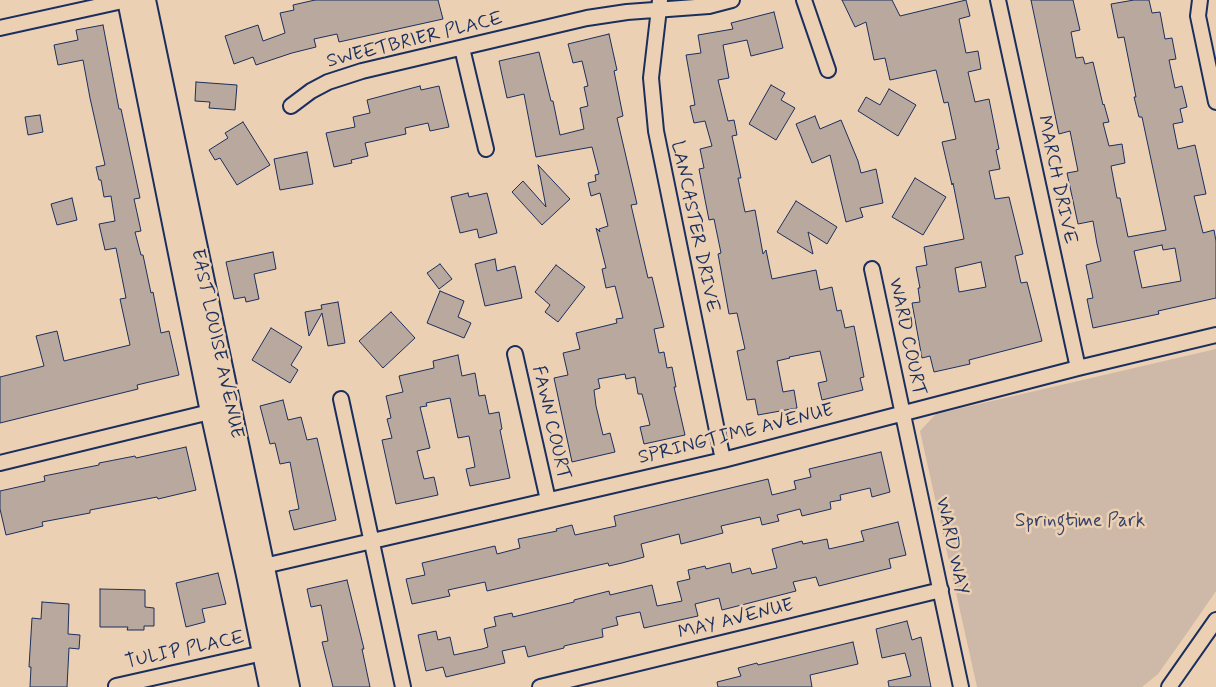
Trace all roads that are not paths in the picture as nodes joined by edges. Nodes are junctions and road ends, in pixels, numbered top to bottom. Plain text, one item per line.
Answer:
1 (128, 0) edge
2 (145, 0) edge
3 (732, 0) edge
4 (804, 0) edge
5 (998, 0) edge
6 (1200, 0) edge
7 (659, 6) edge
8 (0, 28) edge
9 (462, 48) junction
10 (828, 70) dead end
11 (1215, 96) edge
12 (290, 106) dead end
13 (486, 148) dead end
14 (872, 270) dead end
15 (1216, 335) edge
16 (515, 354) dead end
17 (1078, 368) junction
18 (340, 398) dead end
19 (220, 410) junction
20 (904, 412) junction
21 (723, 460) junction
22 (0, 463) edge
23 (548, 500) junction
24 (372, 541) junction
25 (264, 566) junction
26 (941, 590) junction
27 (1216, 620) edge
28 (262, 654) junction
29 (116, 686) edge
30 (270, 687) edge
31 (289, 687) edge
32 (403, 687) edge
33 (540, 687) edge
34 (961, 687) edge
35 (1169, 687) edge

1 - 8 street
1 - 19 street, EAST LOUISE AVENUE
2 - 19 street, EAST LOUISE AVENUE
3 - 7 street, SWEETBRIER PLACE
4 - 10 street
5 - 17 street, MARCH DRIVE
6 - 11 street
7 - 9 street, SWEETBRIER PLACE
7 - 21 street, LANCASTER DRIVE
9 - 12 street, SWEETBRIER PLACE
9 - 13 street
14 - 20 street, WARD COURT
15 - 17 street, SPRINGTIME AVENUE
16 - 23 street, FAWN COURT
17 - 20 street, SPRINGTIME AVENUE
18 - 24 street
19 - 22 street
19 - 25 street, EAST LOUISE AVENUE
19 - 28 street, EAST LOUISE AVENUE
20 - 21 street, SPRINGTIME AVENUE
20 - 26 street, WARD WAY
21 - 23 street, SPRINGTIME AVENUE
23 - 24 street, SPRINGTIME AVENUE
24 - 25 street, SPRINGTIME AVENUE
24 - 32 street
25 - 31 street, EAST LOUISE AVENUE
26 - 33 street, MAY AVENUE
26 - 34 street, WARD WAY
27 - 35 street
28 - 29 street, TULIP PLACE
28 - 30 street, EAST LOUISE AVENUE

